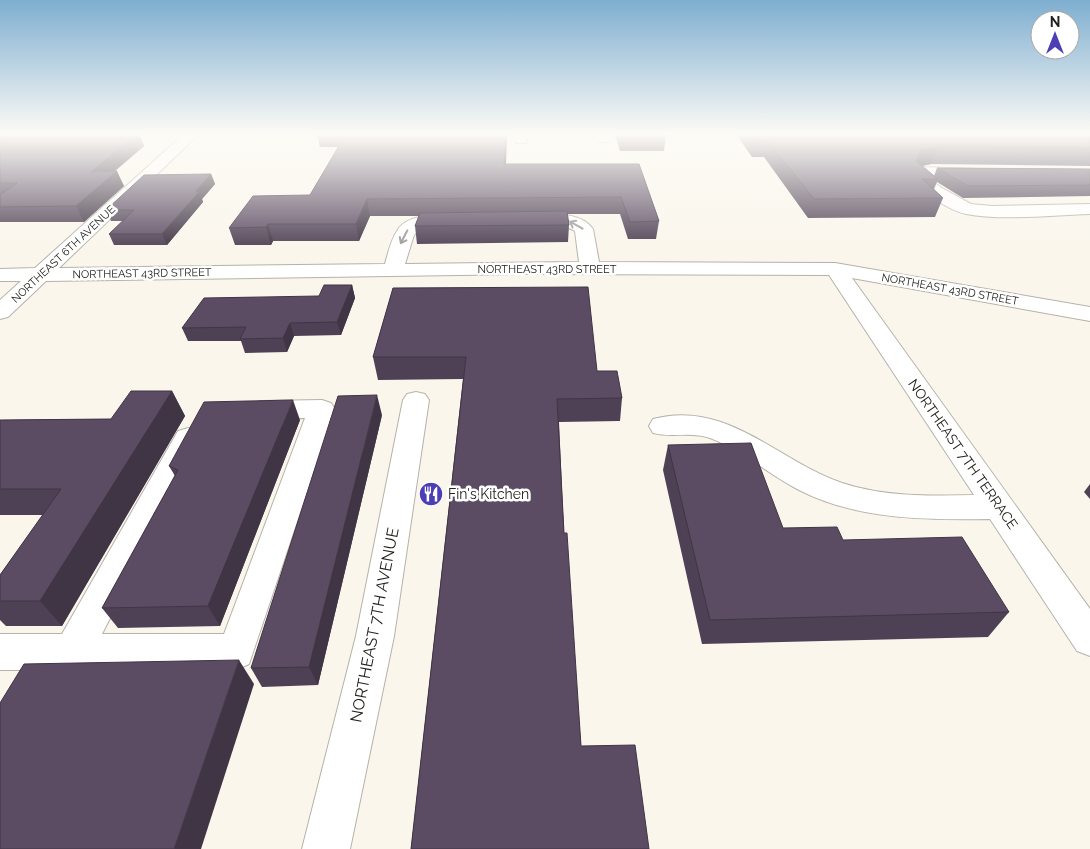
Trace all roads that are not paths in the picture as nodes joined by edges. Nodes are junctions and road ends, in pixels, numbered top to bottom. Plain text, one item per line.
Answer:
1 (150, 174) edge
2 (920, 174) edge
3 (1090, 209) edge
4 (515, 220) edge
5 (467, 222) edge
6 (590, 268) junction
7 (394, 270) junction
8 (835, 270) junction
9 (42, 274) junction
10 (0, 275) edge
11 (0, 312) edge
12 (1090, 314) edge
13 (416, 400) dead end
14 (663, 426) dead end
15 (1000, 507) junction
16 (1090, 639) edge
17 (0, 652) edge
18 (73, 652) junction
19 (326, 849) edge

1 - 9 street, NORTHEAST 6TH AVENUE
2 - 3 street
6 -> 4 street
5 -> 7 street
6 - 7 street, NORTHEAST 43RD STREET
6 - 8 street, NORTHEAST 43RD STREET
7 - 9 street, NORTHEAST 43RD STREET
8 - 12 street, NORTHEAST 43RD STREET
8 - 15 street, NORTHEAST 7TH TERRACE
9 - 10 street, NORTHEAST 43RD STREET
9 - 11 street, NORTHEAST 6TH AVENUE
13 - 19 street, NORTHEAST 7TH AVENUE
14 - 15 street
15 - 16 street, NORTHEAST 7TH TERRACE
17 - 18 street
18 - 18 street

